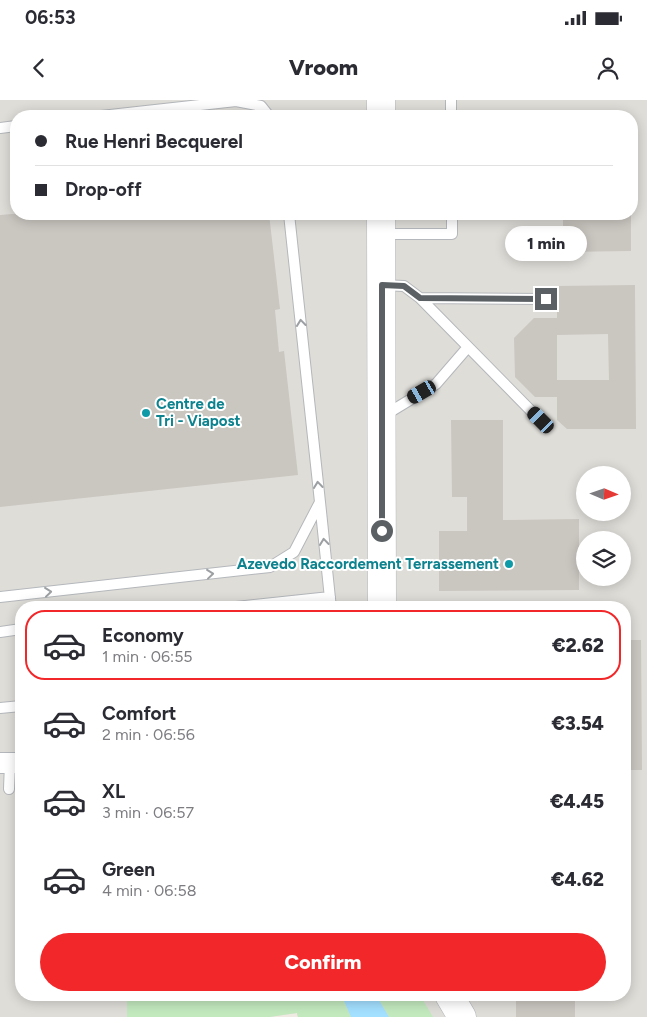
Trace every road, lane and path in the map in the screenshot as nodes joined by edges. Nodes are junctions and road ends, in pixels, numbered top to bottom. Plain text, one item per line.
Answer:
1 (237, 100) edge
2 (153, 110) edge
3 (264, 110) edge
4 (290, 220) edge
5 (452, 220) edge
6 (381, 224) edge
7 (382, 285) junction
8 (420, 298) junction
9 (546, 299) dead end
10 (468, 347) junction
11 (382, 417) junction
12 (541, 420) dead end
13 (320, 502) junction
14 (0, 597) edge
15 (330, 597) junction
16 (293, 601) edge
17 (330, 601) edge
18 (382, 601) edge
19 (15, 630) edge
20 (0, 632) edge
21 (15, 707) edge
22 (0, 708) edge
23 (10, 763) edge
24 (9, 789) dead end
25 (453, 1001) edge
26 (462, 1017) edge

1 - 2 lane
1 - 3 lane
13 -> 4 lane
5 - 6 lane
6 - 7 street
7 - 8 lane
7 - 11 street
8 - 9 lane
8 - 10 lane
10 - 11 lane
10 - 12 lane
11 - 18 street
14 -> 13 lane
15 -> 13 lane
15 - 16 lane
15 - 17 lane
19 - 20 lane
21 - 22 lane
23 - 24 lane
25 - 26 street

